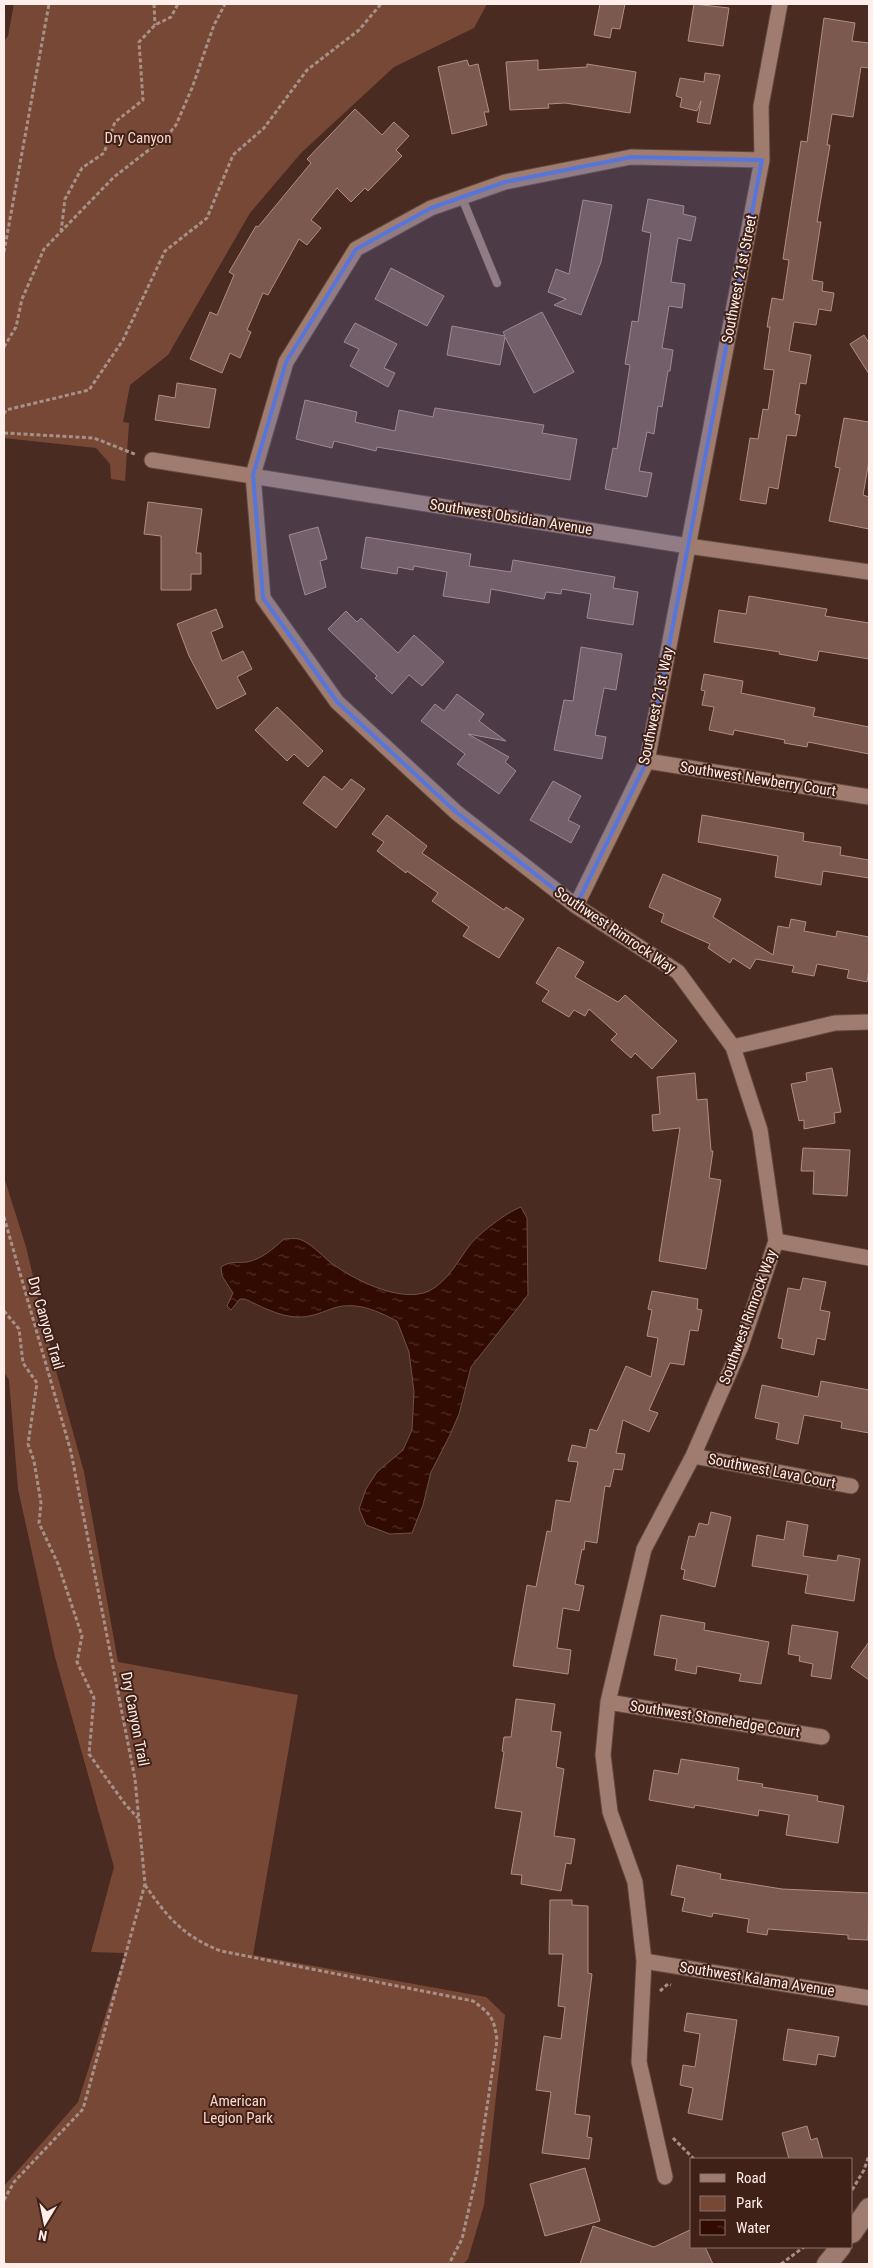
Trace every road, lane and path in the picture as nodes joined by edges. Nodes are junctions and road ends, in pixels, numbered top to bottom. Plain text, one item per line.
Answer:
1 (49, 4) edge
2 (154, 4) edge
3 (178, 4) edge
4 (225, 4) edge
5 (381, 4) edge
6 (780, 4) edge
7 (155, 25) junction
8 (762, 160) junction
9 (462, 198) junction
10 (61, 232) junction
11 (4, 252) edge
12 (497, 283) dead end
13 (4, 347) edge
14 (4, 414) edge
15 (4, 433) edge
16 (152, 460) joint
17 (253, 475) junction
18 (687, 549) junction
19 (869, 572) edge
20 (647, 761) junction
21 (869, 797) edge
22 (576, 906) junction
23 (869, 1022) edge
24 (732, 1047) junction
25 (4, 1217) edge
26 (776, 1241) junction
27 (869, 1258) edge
28 (4, 1311) edge
29 (693, 1456) junction
30 (851, 1486) dead end
31 (608, 1702) junction
32 (822, 1737) dead end
33 (138, 1818) junction
34 (145, 1884) junction
35 (644, 1961) junction
36 (678, 1986) dead end
37 (869, 1998) edge
38 (659, 1999) dead end
39 (670, 2136) dead end
40 (869, 2155) edge
41 (693, 2158) edge
42 (665, 2177) dead end
43 (853, 2188) edge
44 (4, 2200) edge
45 (869, 2208) edge
46 (853, 2232) edge
47 (803, 2248) edge
48 (840, 2248) edge
49 (450, 2264) edge
50 (781, 2264) edge
51 (826, 2264) edge

1 - 11 path
2 - 7 path
3 - 7 path
4 - 10 path
5 - 14 path
6 - 8 street, Southwest 21st Street
7 - 10 path
8 - 9 street, Southwest Rimrock Way
8 - 18 street, Southwest 21st Street
9 - 12 lane
9 - 17 street, Southwest Rimrock Way
10 - 13 path
15 - 16 path
16 - 17 street, Southwest Obsidian Avenue
17 - 18 street, Southwest Obsidian Avenue
17 - 22 street, Southwest Rimrock Way
18 - 19 street, Southwest Obsidian Avenue
18 - 20 street, Southwest 21st Way
20 - 21 street, Southwest Newberry Court
20 - 22 street, Southwest 21st Way
22 - 24 street, Southwest Rimrock Way
23 - 24 street
24 - 26 street, Southwest Rimrock Way
25 - 33 path, Dry Canyon Trail
26 - 27 street
26 - 29 street, Southwest Rimrock Way
28 - 33 path
29 - 30 street, Southwest Lava Court
29 - 31 street, Southwest Rimrock Way
31 - 32 street, Southwest Stonehedge Court
31 - 35 street, Southwest Rimrock Way
33 - 34 path, Dry Canyon Trail
34 - 44 path, Dry Canyon Trail
34 - 49 path
35 - 37 street, Southwest Kalama Avenue
35 - 42 street, Southwest Rimrock Way
36 - 38 path
39 - 41 path
40 - 43 path
45 - 46 street
47 - 50 path
48 - 51 street

